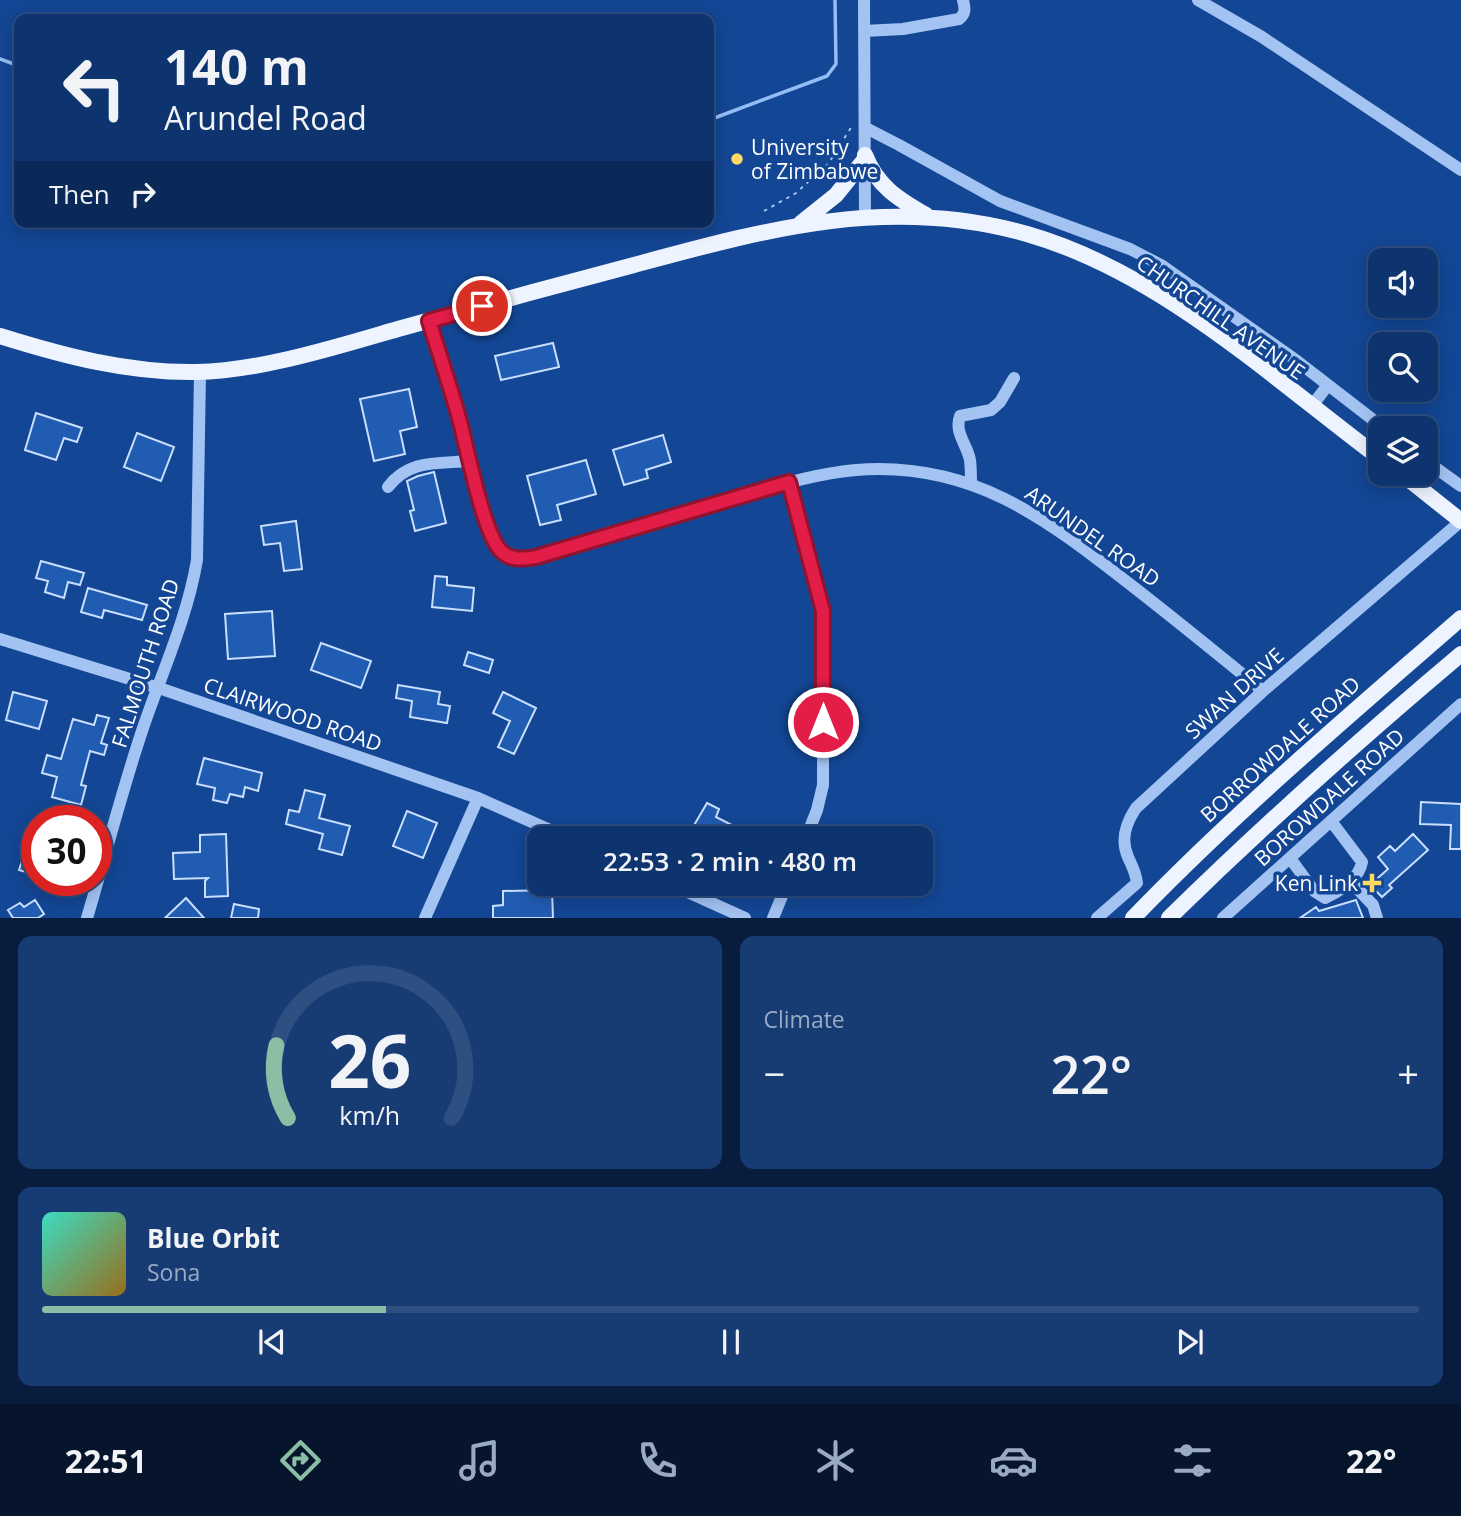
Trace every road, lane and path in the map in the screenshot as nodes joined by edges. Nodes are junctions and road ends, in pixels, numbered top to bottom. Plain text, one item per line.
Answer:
1 (864, 0) edge
2 (962, 0) edge
3 (1198, 0) edge
4 (864, 31) junction
5 (859, 127) junction
6 (865, 157) junction
7 (1461, 170) edge
8 (764, 211) dead end
9 (865, 217) junction
10 (931, 218) junction
11 (799, 224) junction
12 (429, 321) junction
13 (0, 336) edge
14 (200, 372) junction
15 (1014, 378) dead end
16 (1328, 385) junction
17 (1311, 407) junction
18 (1368, 416) edge
19 (1368, 449) edge
20 (470, 461) junction
21 (1438, 470) edge
22 (789, 482) junction
23 (971, 484) junction
24 (1459, 485) edge
25 (1418, 486) edge
26 (388, 487) dead end
27 (1458, 516) edge
28 (1461, 618) edge
29 (0, 639) edge
30 (1461, 654) edge
31 (159, 688) junction
32 (1263, 691) junction
33 (1461, 704) edge
34 (478, 798) junction
35 (1331, 821) junction
36 (541, 826) edge
37 (811, 826) edge
38 (1290, 858) junction
39 (1351, 882) junction
40 (696, 896) edge
41 (782, 896) edge
42 (87, 918) edge
43 (425, 918) edge
44 (745, 918) edge
45 (773, 918) edge
46 (1097, 918) edge
47 (1133, 918) edge
48 (1169, 918) edge
49 (1223, 918) edge
50 (1377, 918) edge

1 - 4 street
2 - 4 street
3 - 7 street
4 - 5 street
5 - 6 street
5 - 8 path
5 - 16 street
6 - 9 street
6 - 10 main road
6 - 11 main road
9 - 10 main road, CHURCHILL AVENUE
9 - 11 main road, CHURCHILL AVENUE
10 - 17 main road, CHURCHILL AVENUE
11 - 12 main road, CHURCHILL AVENUE
12 - 14 main road, CHURCHILL AVENUE
12 - 20 street, ARUNDEL ROAD
13 - 14 main road, CHURCHILL AVENUE
14 - 31 street, FALMOUTH ROAD
15 - 23 street
16 - 17 street
16 - 18 street
17 - 19 main road, CHURCHILL AVENUE
20 - 22 street, ARUNDEL ROAD
20 - 26 street
21 - 24 street
22 - 23 street, ARUNDEL ROAD
22 - 37 street
23 - 32 street, ARUNDEL ROAD
25 - 27 main road
27 - 32 street, SWAN DRIVE
28 - 47 main road, BORROWDALE ROAD
29 - 31 street, CLAIRWOOD ROAD
30 - 48 main road
31 - 34 street, CLAIRWOOD ROAD
31 - 42 street, FALMOUTH ROAD
32 - 46 street, SWAN DRIVE
33 - 35 street, BOROWDALE ROAD
34 - 36 street, CLAIRWOOD ROAD
34 - 43 street
35 - 38 street, BOROWDALE ROAD
35 - 39 street
38 - 39 street
38 - 49 street, BOROWDALE ROAD
39 - 50 street
40 - 44 street
41 - 45 street

